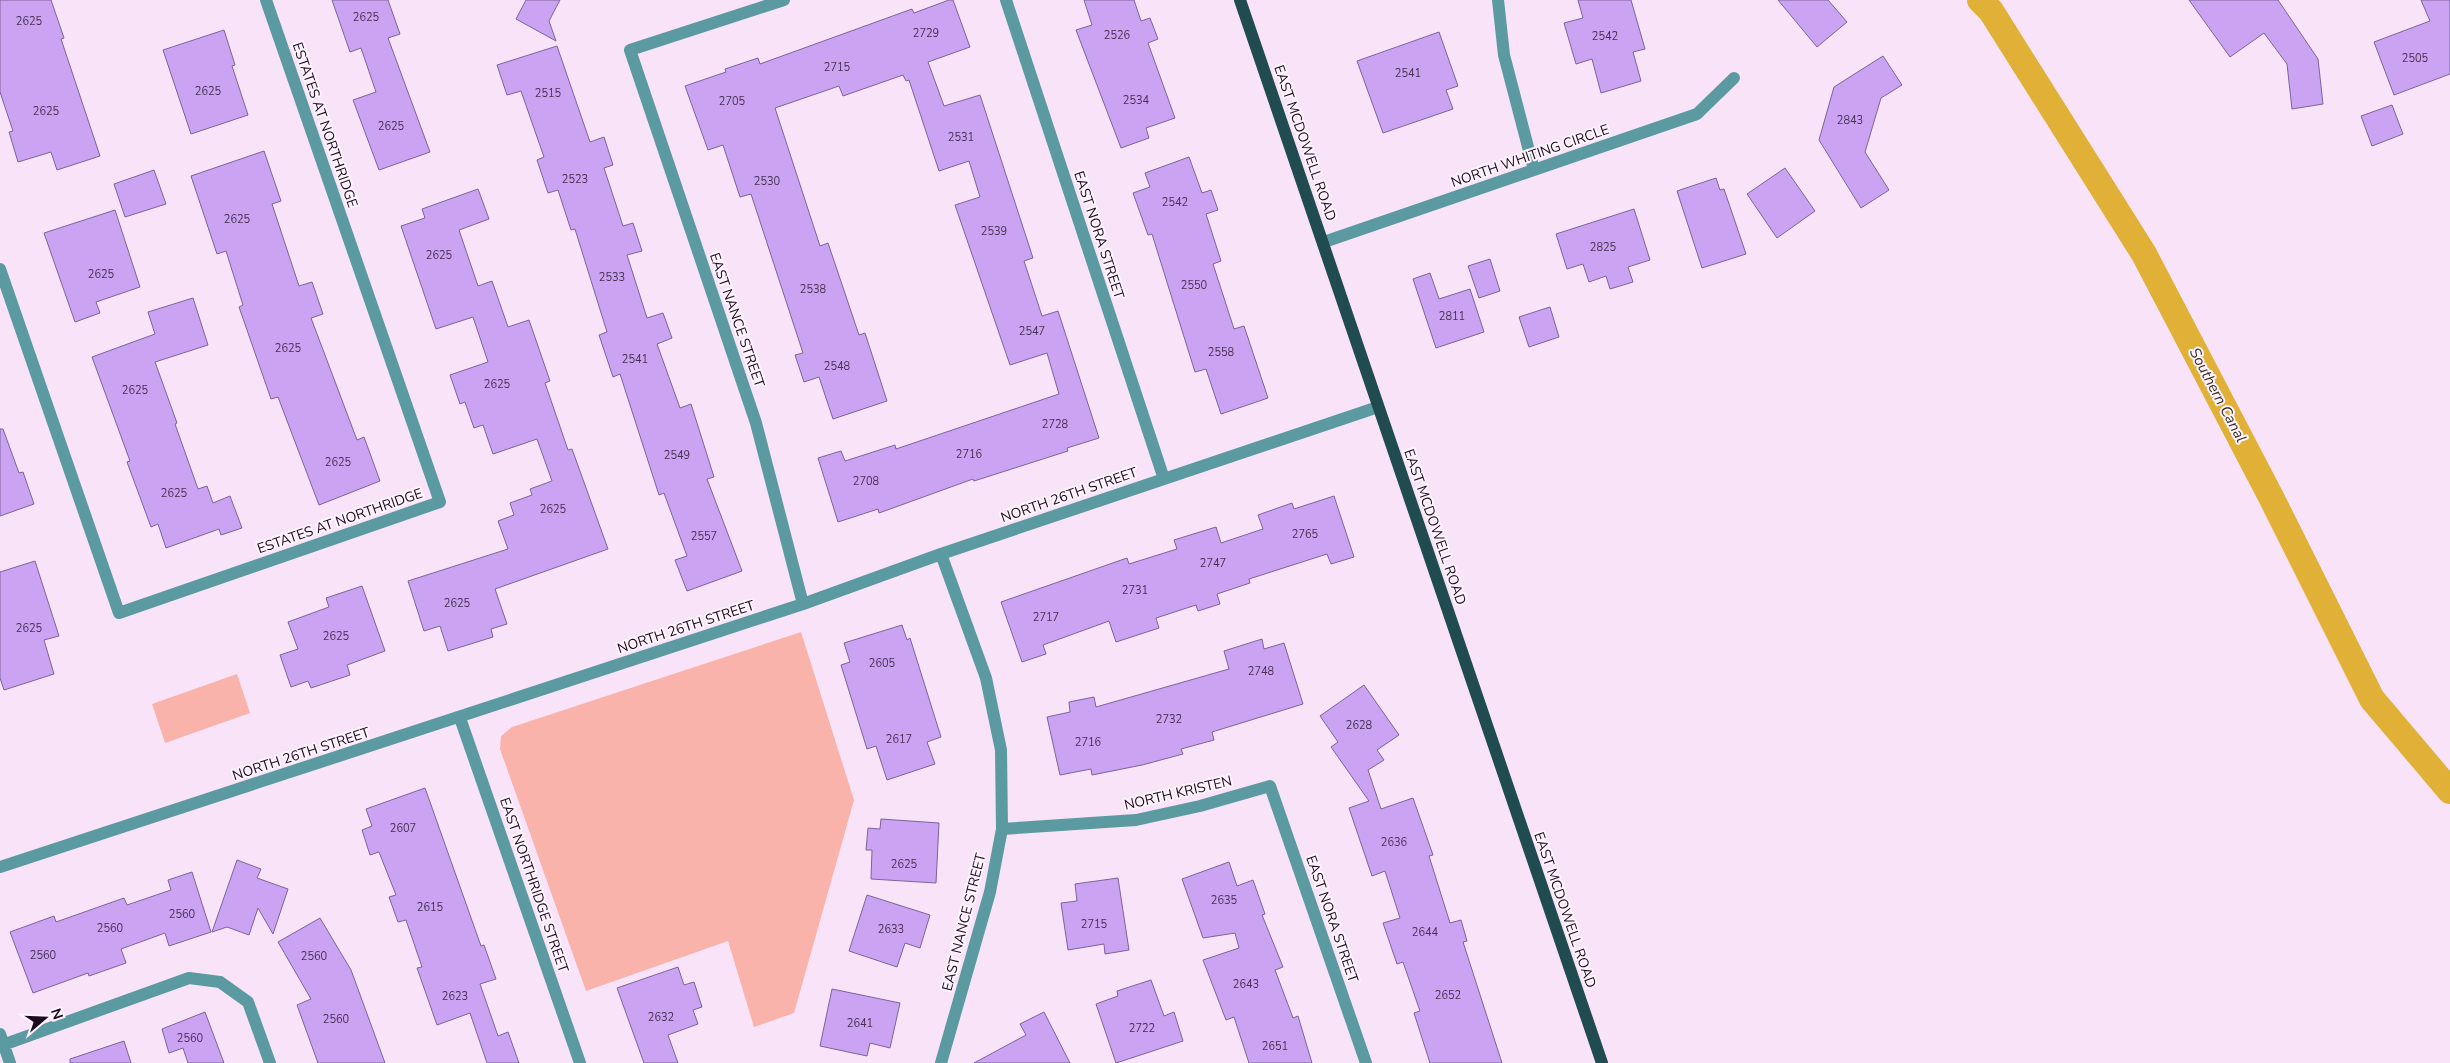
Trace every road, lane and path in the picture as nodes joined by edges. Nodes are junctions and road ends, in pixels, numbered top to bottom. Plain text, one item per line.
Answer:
1 (266, 0) edge
2 (784, 0) edge
3 (1006, 0) edge
4 (1240, 0) edge
5 (1498, 0) edge
6 (1734, 78) dead end
7 (1534, 170) junction
8 (1324, 242) junction
9 (0, 269) edge
10 (1378, 407) junction
11 (1164, 479) junction
12 (941, 554) junction
13 (803, 604) junction
14 (460, 718) junction
15 (1270, 786) joint
16 (1002, 828) junction
17 (0, 867) edge
18 (1, 1042) edge
19 (10, 1063) edge
20 (270, 1063) edge
21 (580, 1063) edge
22 (941, 1063) edge
23 (1366, 1063) edge
24 (1602, 1063) edge

1 - 9 street, ESTATES AT NORTHRIDGE
2 - 13 street, EAST NANCE STREET
3 - 11 street, EAST NORA STREET
4 - 8 main road, EAST MCDOWELL ROAD
5 - 7 street
6 - 7 street, NORTH WHITING CIRCLE
7 - 8 street, NORTH WHITING CIRCLE
8 - 10 main road, EAST MCDOWELL ROAD
10 - 11 street, NORTH 26TH STREET
10 - 24 main road, EAST MCDOWELL ROAD
11 - 12 street, NORTH 26TH STREET
12 - 13 street, NORTH 26TH STREET
12 - 16 street, EAST NANCE STREET
13 - 14 street, NORTH 26TH STREET
14 - 17 street, NORTH 26TH STREET
14 - 21 street, EAST NORTHRIDGE STREET
15 - 16 street, NORTH KRISTEN
15 - 23 street, EAST NORA STREET
16 - 22 street, EAST NANCE STREET
18 - 19 street
18 - 20 street

